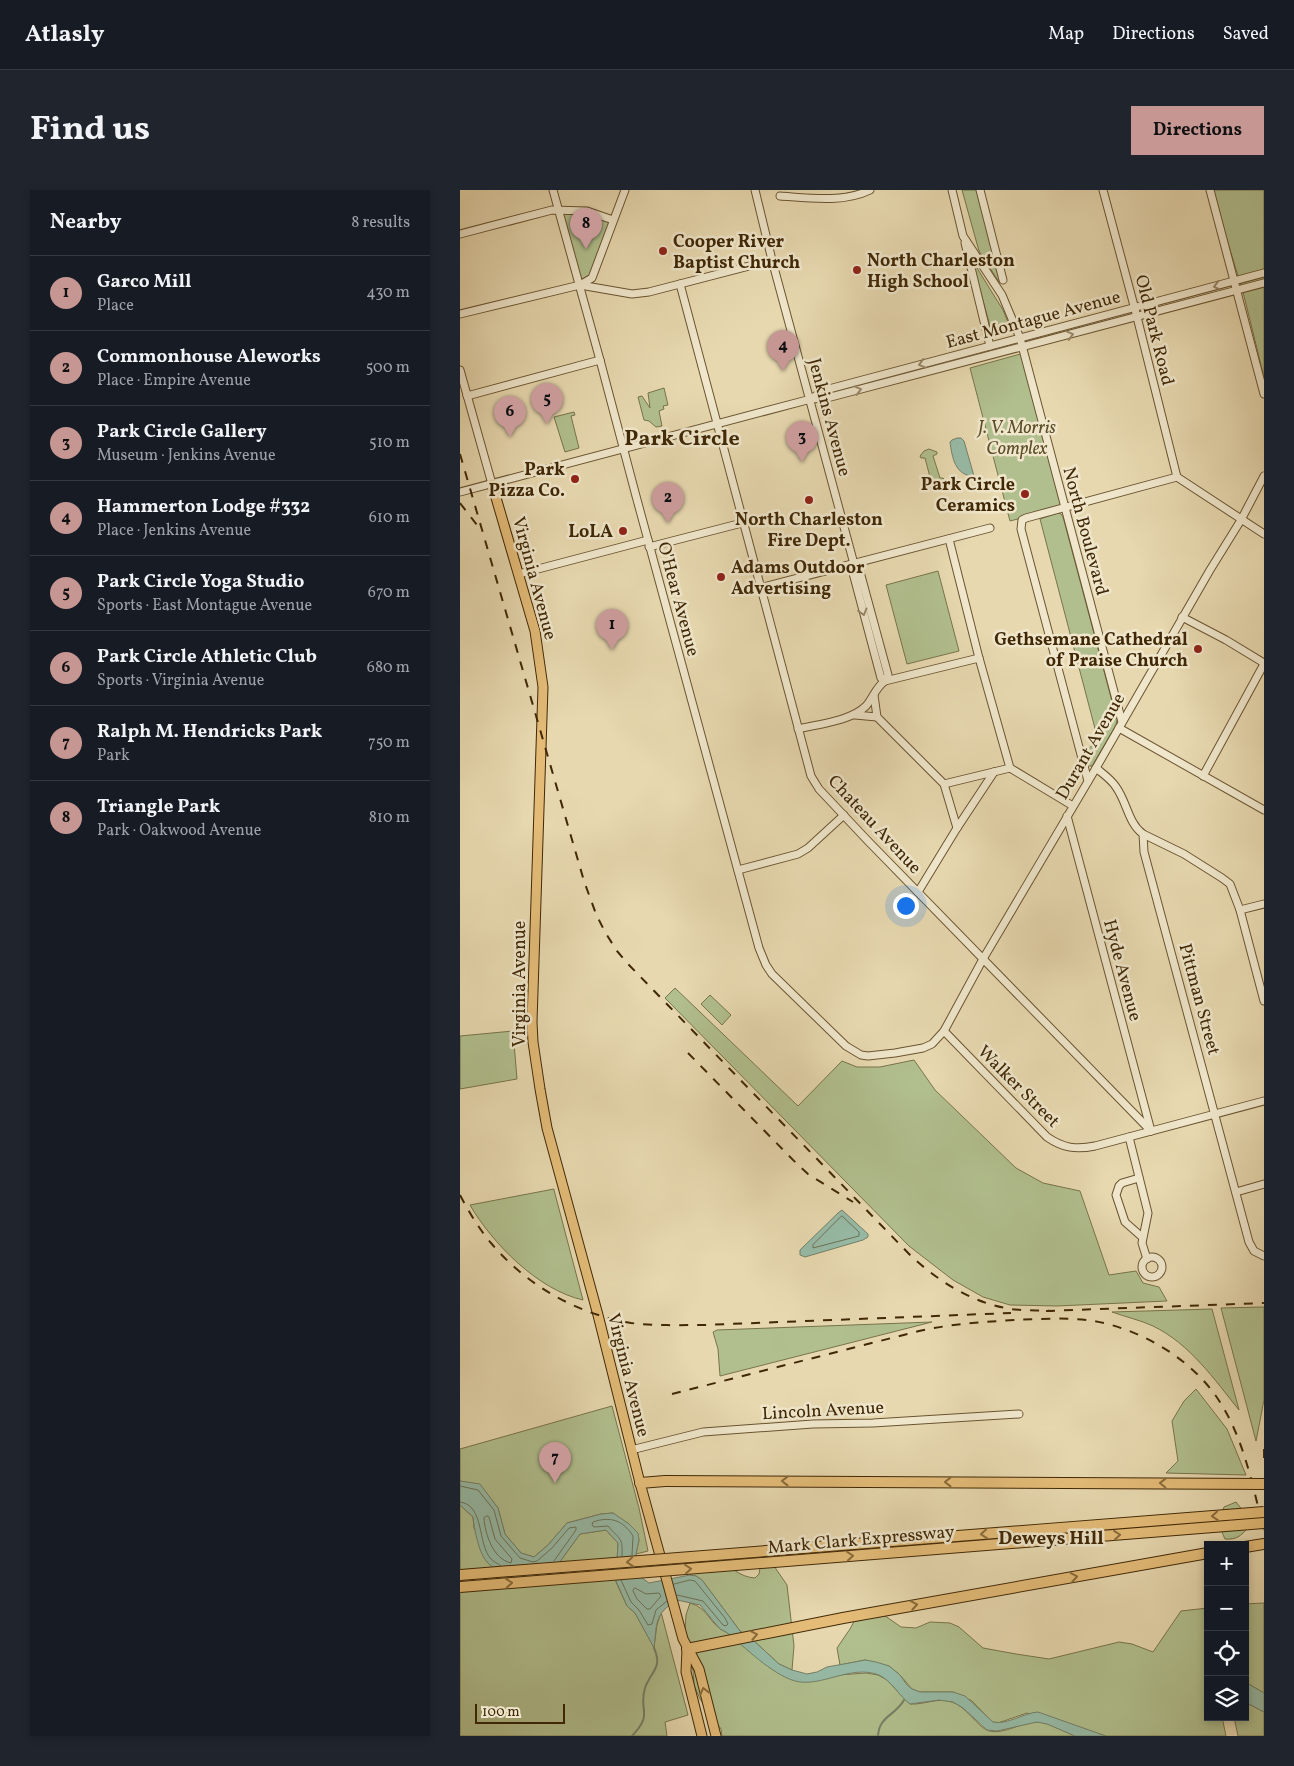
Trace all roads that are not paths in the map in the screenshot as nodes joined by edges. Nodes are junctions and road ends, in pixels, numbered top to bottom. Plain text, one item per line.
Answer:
1 (553, 190) edge
2 (624, 190) edge
3 (755, 190) edge
4 (870, 190) edge
5 (952, 190) edge
6 (980, 190) edge
7 (1103, 190) edge
8 (1210, 190) edge
9 (780, 196) dead end
10 (558, 210) junction
11 (613, 220) junction
12 (460, 234) edge
13 (963, 236) junction
14 (772, 260) junction
15 (1264, 273) edge
16 (1003, 280) dead end
17 (1234, 281) junction
18 (1264, 283) edge
19 (680, 284) junction
20 (580, 285) junction
21 (1236, 290) junction
22 (1135, 308) junction
23 (460, 314) edge
24 (1137, 317) junction
25 (1020, 338) junction
26 (990, 346) junction
27 (1022, 347) junction
28 (600, 360) junction
29 (460, 370) edge
30 (1264, 394) edge
31 (467, 396) junction
32 (811, 399) junction
33 (716, 424) junction
34 (624, 449) junction
35 (1264, 476) edge
36 (1177, 478) junction
37 (492, 484) junction
38 (460, 492) edge
39 (1064, 507) junction
40 (1241, 520) junction
41 (742, 523) junction
42 (990, 528) dead end
43 (1264, 534) edge
44 (949, 539) junction
45 (649, 543) junction
46 (854, 564) junction
47 (519, 574) junction
48 (760, 588) junction
49 (1182, 617) junction
50 (979, 658) junction
51 (1264, 664) edge
52 (886, 681) junction
53 (874, 695) junction
54 (854, 716) junction
55 (877, 717) junction
56 (1120, 725) junction
57 (798, 729) junction
58 (1010, 768) junction
59 (1096, 768) junction
60 (994, 772) junction
61 (1203, 776) junction
62 (1088, 780) junction
63 (944, 784) junction
64 (1073, 806) junction
65 (1264, 810) edge
66 (844, 815) junction
67 (1067, 816) junction
68 (956, 828) junction
69 (1143, 834) junction
70 (738, 870) junction
71 (918, 892) junction
72 (1264, 904) edge
73 (1240, 910) junction
74 (983, 959) junction
75 (1264, 1001) edge
76 (944, 1031) junction
77 (1264, 1101) edge
78 (1215, 1114) junction
79 (1151, 1131) junction
80 (1129, 1137) junction
81 (1140, 1178) junction
82 (1264, 1184) edge
83 (1236, 1192) junction
84 (1142, 1238) junction
85 (1264, 1256) edge
86 (1148, 1259) dead end
87 (1019, 1414) dead end
88 (632, 1450) junction
89 (640, 1483) junction
90 (1264, 1484) edge
91 (1264, 1512) edge
92 (1264, 1523) edge
93 (1264, 1544) edge
94 (1249, 1546) edge
95 (1204, 1554) edge
96 (460, 1575) edge
97 (460, 1587) edge
98 (687, 1649) junction
99 (702, 1736) edge
100 (716, 1736) edge

1 - 10 street, O'Hear Avenue
2 - 11 street
3 - 14 street, Jenkins Avenue
4 - 9 street
5 - 13 street
6 - 16 street
7 - 22 street, Old Park Road
8 - 17 street
10 - 11 street
10 - 12 street
10 - 20 street, O'Hear Avenue
11 - 20 street
13 - 25 street, North Boulevard
13 - 26 street
14 - 19 street
14 - 32 street, Jenkins Avenue
15 - 17 street, East Montague Avenue
17 - 21 street
17 -> 22 street, East Montague Avenue
18 - 21 street, East Montague Avenue
19 - 20 street
19 - 33 street, Chateau Avenue
20 - 23 street
20 - 28 street, O'Hear Avenue
21 - 24 street, East Montague Avenue
21 - 30 street
22 - 24 street, Old Park Road
22 - 25 street, East Montague Avenue
27 -> 24 street, East Montague Avenue
24 - 36 street, Old Park Road
25 - 26 street, East Montague Avenue
25 - 27 street, North Boulevard
26 -> 32 street, East Montague Avenue
32 -> 27 street, East Montague Avenue
27 - 39 street, North Boulevard
28 - 31 street
28 - 34 street, O'Hear Avenue
29 - 31 street, Virginia Avenue
31 - 37 street, Virginia Avenue
32 - 33 street, East Montague Avenue
32 - 46 street, Jenkins Avenue
33 - 34 street, East Montague Avenue
33 - 41 street, Chateau Avenue
34 - 37 street, East Montague Avenue
34 - 45 street, O'Hear Avenue
35 - 40 street, Durant Avenue
36 - 39 street
36 - 40 street
37 - 38 street, East Montague Avenue
37 - 47 main road, Virginia Avenue
39 - 56 street, North Boulevard
39 - 62 street
40 - 43 street
40 - 49 street, Durant Avenue
41 - 45 street
41 - 48 street, Chateau Avenue
42 - 44 street
44 - 46 street
44 - 50 street
45 - 47 street
45 - 70 street, O'Hear Avenue
46 - 48 street
46 - 52 street, Jenkins Avenue
47 - 88 main road, Virginia Avenue
48 - 57 street, Chateau Avenue
49 - 51 street
49 - 56 street, Durant Avenue
50 - 52 street
50 - 58 street
51 - 61 street
52 - 53 street
53 - 54 street
53 - 55 street
54 - 55 street
54 - 57 street
55 - 63 street
56 - 59 street, Durant Avenue
56 - 61 street
57 - 66 street, Chateau Avenue
58 - 60 street
58 - 64 street
59 - 62 street, Durant Avenue
59 - 69 street, Pittman Street
60 - 63 street
60 - 68 street
61 - 65 street
62 - 64 street, Durant Avenue
63 - 68 street
64 - 67 street, Durant Avenue
66 - 70 street
66 - 71 street, Chateau Avenue
67 - 74 street, Durant Avenue
67 - 79 street, Hyde Avenue
68 - 71 street
69 - 73 street
69 - 78 street, Pittman Street
70 - 76 street, O'Hear Avenue
71 - 74 street, Chateau Avenue
72 - 73 street
73 - 75 street
74 - 76 street, Durant Avenue
74 - 79 street, Chateau Avenue
76 - 80 street, Walker Street
77 - 78 street, Walker Street
78 - 79 street, Walker Street
78 - 83 street, Pittman Street
79 - 80 street, Walker Street
80 - 81 street
81 - 84 street
81 - 84 street
82 - 83 street
83 - 85 street, Pittman Street
84 - 86 street
87 - 88 street, Lincoln Avenue
88 - 89 main road, Virginia Avenue
90 -> 89 highway, bridge
89 - 98 main road, Virginia Avenue, bridge
91 -> 96 highway, Mark Clark Expressway, bridge
97 -> 92 highway, Mark Clark Expressway, bridge
93 - 94 highway
98 -> 95 highway
98 - 99 main road, Virginia Avenue
100 -> 98 main road, Virginia Avenue

